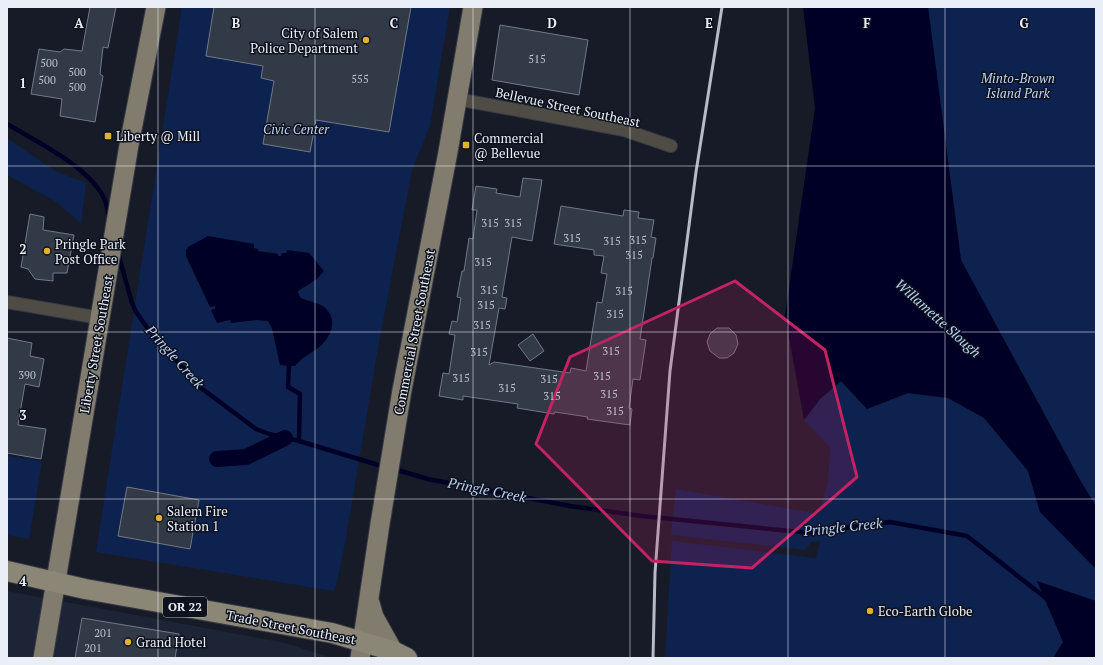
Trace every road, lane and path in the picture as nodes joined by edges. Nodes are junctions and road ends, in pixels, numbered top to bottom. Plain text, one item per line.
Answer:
1 (156, 7) edge
2 (473, 7) edge
3 (457, 99) junction
4 (671, 146) dead end
5 (7, 302) edge
6 (100, 318) junction
7 (7, 571) edge
8 (55, 582) junction
9 (369, 602) junction
10 (362, 650) edge
11 (400, 654) edge
12 (43, 658) edge

1 - 6 main road, Liberty Street Southeast
2 - 3 main road, Commercial Street Southeast
3 - 4 street, Bellevue Street Southeast
3 - 9 main road, Commercial Street Southeast
5 - 6 street
6 - 8 main road, Liberty Street Southeast
7 - 8 highway, Trade Street Southeast / OR 22
8 - 10 highway, Trade Street Southeast / OR 22
8 - 12 main road, Liberty Street Southeast
9 - 10 main road, Commercial Street Southeast
9 - 11 main road
10 - 11 highway, Trade Street Southeast / OR 22

